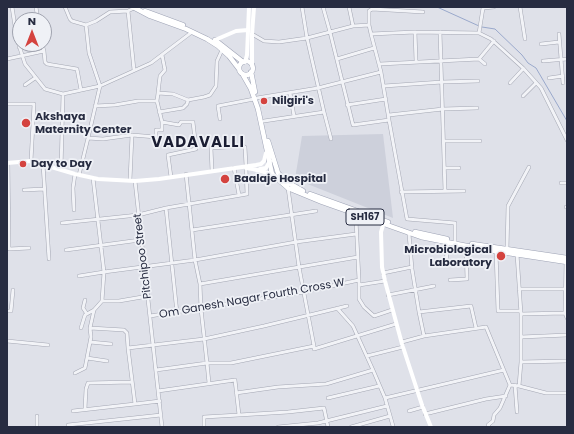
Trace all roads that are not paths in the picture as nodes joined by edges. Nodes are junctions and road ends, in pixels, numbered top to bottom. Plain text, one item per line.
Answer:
1 (65, 7) edge
2 (249, 7) edge
3 (254, 7) edge
4 (302, 7) edge
5 (323, 7) edge
6 (349, 7) edge
7 (488, 7) edge
8 (494, 7) edge
9 (520, 7) edge
10 (133, 8) edge
11 (424, 12) dead end
12 (86, 25) junction
13 (369, 25) junction
14 (353, 26) junction
15 (248, 30) junction
16 (192, 32) junction
17 (330, 32) junction
18 (415, 32) junction
19 (440, 32) junction
20 (478, 33) junction
21 (252, 34) junction
22 (371, 34) junction
23 (559, 34) dead end
24 (307, 38) junction
25 (525, 39) dead end
26 (214, 41) junction
27 (494, 41) junction
28 (559, 42) junction
29 (541, 44) dead end
30 (374, 48) junction
31 (222, 50) junction
32 (21, 52) edge
33 (40, 52) edge
34 (44, 52) edge
35 (162, 55) junction
36 (22, 56) junction
37 (7, 59) edge
38 (337, 59) junction
39 (479, 59) junction
40 (561, 59) junction
41 (567, 59) edge
42 (441, 61) junction
43 (543, 61) dead end
44 (244, 62) junction
45 (416, 62) junction
46 (380, 64) junction
47 (485, 64) dead end
48 (524, 68) junction
49 (239, 69) junction
50 (252, 69) junction
51 (134, 70) junction
52 (381, 72) junction
53 (243, 74) junction
54 (563, 76) junction
55 (35, 78) junction
56 (549, 78) dead end
57 (478, 81) dead end
58 (342, 82) junction
59 (442, 82) junction
60 (510, 83) dead end
61 (536, 83) junction
62 (563, 83) dead end
63 (25, 86) dead end
64 (100, 86) junction
65 (384, 86) junction
66 (318, 88) junction
67 (81, 90) junction
68 (158, 93) junction
69 (290, 93) junction
70 (63, 94) junction
71 (523, 96) dead end
72 (256, 99) junction
73 (386, 99) junction
74 (188, 100) junction
75 (157, 101) junction
76 (7, 104) edge
77 (348, 105) junction
78 (95, 106) junction
79 (477, 108) dead end
80 (443, 109) junction
81 (159, 112) junction
82 (324, 112) junction
83 (389, 115) junction
84 (294, 116) junction
85 (220, 119) dead end
86 (389, 120) junction
87 (264, 121) junction
88 (162, 122) junction
89 (132, 135) junction
90 (88, 138) junction
91 (331, 139) dead end
92 (567, 140) edge
93 (444, 141) junction
94 (480, 141) dead end
95 (267, 149) junction
96 (272, 154) junction
97 (31, 161) junction
98 (7, 163) edge
99 (43, 164) junction
100 (261, 164) junction
101 (270, 164) junction
102 (246, 167) junction
103 (529, 167) dead end
104 (235, 168) junction
105 (445, 168) junction
106 (460, 168) dead end
107 (61, 169) junction
108 (253, 169) junction
109 (212, 171) junction
110 (274, 172) junction
111 (186, 174) junction
112 (77, 175) junction
113 (171, 177) junction
114 (93, 178) junction
115 (132, 180) junction
116 (561, 183) dead end
117 (567, 183) edge
118 (288, 188) junction
119 (44, 189) junction
120 (24, 190) dead end
121 (445, 191) junction
122 (464, 191) dead end
123 (401, 192) junction
124 (239, 195) junction
125 (189, 204) junction
126 (166, 208) junction
127 (74, 210) dead end
128 (316, 211) dead end
129 (360, 214) junction
130 (138, 215) junction
131 (291, 215) junction
132 (98, 219) junction
133 (62, 222) dead end
134 (384, 223) junction
135 (192, 230) junction
136 (356, 234) junction
137 (409, 234) junction
138 (140, 240) junction
139 (455, 241) junction
140 (296, 242) junction
141 (448, 242) junction
142 (101, 246) junction
143 (466, 246) junction
144 (29, 248) dead end
145 (507, 249) junction
146 (66, 250) dead end
147 (496, 251) junction
148 (517, 254) junction
149 (358, 257) junction
150 (49, 259) dead end
151 (195, 260) junction
152 (567, 260) edge
153 (446, 262) dead end
154 (171, 263) junction
155 (144, 267) junction
156 (299, 267) junction
157 (412, 267) junction
158 (104, 272) junction
159 (383, 273) junction
160 (80, 276) dead end
161 (359, 280) junction
162 (450, 280) dead end
163 (385, 281) junction
164 (200, 284) junction
165 (359, 285) junction
166 (434, 286) dead end
167 (520, 289) junction
168 (566, 289) junction
169 (13, 290) dead end
170 (415, 290) junction
171 (304, 292) junction
172 (388, 295) junction
173 (148, 296) junction
174 (85, 300) dead end
175 (102, 301) junction
176 (347, 306) dead end
177 (337, 308) junction
178 (201, 309) junction
179 (94, 310) junction
180 (392, 310) junction
181 (7, 311) edge
182 (419, 312) junction
183 (177, 313) junction
184 (521, 313) junction
185 (565, 313) junction
186 (88, 314) junction
187 (308, 314) junction
188 (150, 316) junction
189 (567, 318) edge
190 (396, 324) junction
191 (80, 328) dead end
192 (90, 328) junction
193 (476, 328) junction
194 (567, 335) edge
195 (357, 336) junction
196 (424, 336) junction
197 (521, 338) junction
198 (204, 339) junction
199 (7, 341) edge
200 (90, 342) junction
201 (402, 342) junction
202 (111, 344) dead end
203 (48, 345) dead end
204 (153, 345) junction
205 (314, 346) junction
206 (403, 347) junction
207 (128, 348) junction
208 (367, 356) junction
209 (86, 358) junction
210 (107, 361) dead end
211 (567, 361) edge
212 (521, 362) junction
213 (207, 363) junction
214 (156, 370) junction
215 (373, 370) junction
216 (504, 370) junction
217 (75, 372) dead end
218 (132, 382) junction
219 (209, 384) junction
220 (510, 385) junction
221 (379, 386) junction
222 (515, 386) junction
223 (520, 386) junction
224 (417, 390) junction
225 (158, 391) junction
226 (236, 393) junction
227 (567, 393) edge
228 (506, 396) junction
229 (328, 398) dead end
230 (385, 398) junction
231 (160, 401) junction
232 (135, 404) junction
233 (387, 406) junction
234 (423, 407) junction
235 (85, 410) junction
236 (73, 411) dead end
237 (409, 411) dead end
238 (517, 412) dead end
239 (425, 414) junction
240 (161, 415) junction
241 (239, 415) junction
242 (37, 416) dead end
243 (390, 416) junction
244 (326, 421) junction
245 (68, 425) dead end
246 (393, 426) dead end
247 (37, 427) edge
248 (162, 427) edge
249 (204, 427) edge
250 (278, 427) edge
251 (328, 427) edge
252 (351, 427) edge
253 (431, 427) edge
254 (489, 427) edge

1 - 12 street
2 - 15 main road
3 - 21 main road
4 - 24 street
5 - 17 street
6 - 14 street
7 - 8 street
7 - 20 street
9 - 25 street
10 - 12 street
10 - 16 main road
10 - 26 main road
10 - 51 street
11 - 13 street
12 - 64 street
13 - 14 street
13 - 22 street
14 - 17 street
15 - 26 main road
15 - 44 main road
16 - 26 main road
16 - 35 street
17 - 24 street
17 - 38 street
18 - 19 street
18 - 22 street
18 - 45 street
19 - 20 street
19 - 42 street
20 - 27 street
21 - 24 street
21 - 50 main road
22 - 30 street
23 - 28 street
24 - 66 street
26 - 31 main road
26 - 44 main road
27 - 39 street
27 - 48 street
28 - 29 street
28 - 40 street
30 - 38 street
30 - 46 street
31 - 49 main road
31 - 74 street
32 - 36 street
33 - 36 street
34 - 67 street
35 - 51 street
35 - 68 street
36 - 37 street
36 - 55 street
38 - 58 street
39 - 42 street
39 - 47 street
40 - 41 street
40 - 43 street
40 - 54 street
42 - 45 street
42 - 59 street
44 - 49 main road
44 - 50 main road
45 - 46 street
46 - 52 street
48 - 60 street
48 - 61 street
49 - 53 main road
50 - 53 main road
50 - 72 main road
51 - 64 street
52 - 58 street
52 - 65 street
53 - 72 main road
54 - 56 street
54 - 62 street
55 - 63 street
55 - 70 street
57 - 59 street
58 - 66 street
58 - 77 street
59 - 65 street
59 - 80 street
61 - 71 street
61 - 92 street
64 - 67 street
64 - 78 street
65 - 73 street
66 - 69 street
66 - 82 street
67 - 70 street
68 - 74 street
68 - 75 street
69 - 72 street
69 - 84 street
70 - 107 street
72 - 85 street
72 - 87 main road
72 - 95 main road
73 - 77 street
73 - 83 street
74 - 81 street
75 - 78 street
75 - 81 street
76 - 97 street
77 - 86 street
78 - 90 street
79 - 80 street
80 - 83 street
80 - 93 street
81 - 88 street
82 - 84 street
82 - 91 street
83 - 86 street
84 - 87 street
86 - 123 street
87 - 96 main road
88 - 89 street
88 - 113 street
89 - 90 street
89 - 115 street, Pitchipoo Street
90 - 112 street
93 - 94 street
93 - 105 street
95 - 100 main road
95 - 101 main road
96 - 101 main road
96 - 110 main road
97 - 98 main road
97 - 99 main road
98 - 144 street
99 - 107 main road
99 - 119 street
100 - 101 main road
100 - 102 main road
101 - 108 main road
101 - 110 main road
102 - 104 main road
102 - 108 main road
102 - 109 street
102 - 124 street
103 - 145 street
104 - 109 main road
104 - 124 street
105 - 106 street
105 - 121 street
107 - 112 main road
108 - 110 main road
109 - 111 main road
110 - 118 main road, SH167
110 - 129 main road, SH167
111 - 113 main road
111 - 125 street
112 - 114 main road
112 - 127 street
113 - 115 main road
114 - 115 main road
114 - 132 street
115 - 130 street, Pitchipoo Street
116 - 117 street
118 - 129 main road, SH167
118 - 131 street
119 - 120 street
119 - 150 street
121 - 122 street
121 - 123 street
123 - 139 street
124 - 125 street
125 - 126 street
125 - 135 street
126 - 130 street
126 - 154 street
128 - 131 street
129 - 134 main road, SH167
129 - 136 street, Om Ganesh Nagar Fourth Cross W
130 - 132 street
130 - 138 street, Pitchipoo Street
131 - 135 street
131 - 140 street
132 - 133 street
132 - 142 street
134 - 137 main road, SH167
134 - 139 main road, SH167
134 - 159 main road
135 - 151 street
136 - 140 street
136 - 149 street, Om Ganesh Nagar Fourth Cross W
137 - 141 main road, SH167
137 - 157 street
138 - 142 street
138 - 155 street, Pitchipoo Street
139 - 145 main road, SH167
140 - 151 street
140 - 156 street
141 - 143 main road, SH167
141 - 153 street
142 - 146 street
142 - 158 street
143 - 147 main road, SH167
143 - 162 street
145 - 152 main road, SH167
147 - 148 main road, SH167
147 - 184 street
148 - 152 main road, SH167
148 - 167 street
149 - 156 street
149 - 161 street, Om Ganesh Nagar Fourth Cross W
151 - 154 street
151 - 164 street
152 - 168 street
154 - 155 street
154 - 183 street
155 - 158 street
155 - 173 street, Pitchipoo Street
156 - 164 street
156 - 171 street
157 - 159 street
157 - 170 street
158 - 160 street
158 - 175 street
159 - 163 main road
161 - 165 street
161 - 171 street, Om Ganesh Nagar Fourth Cross W
163 - 165 street
163 - 172 main road
164 - 178 street
165 - 180 street
166 - 170 street
167 - 168 street
167 - 184 street
168 - 185 street
169 - 181 street
170 - 172 street
170 - 182 street
171 - 178 street, Om Ganesh Nagar Fourth Cross W
171 - 187 street
172 - 180 main road
173 - 175 street
173 - 188 street, Pitchipoo Street
174 - 186 street
175 - 179 street
176 - 177 street
177 - 187 street
177 - 195 street
178 - 183 street, Om Ganesh Nagar Fourth Cross W
178 - 198 street
179 - 186 street
179 - 192 street
180 - 190 main road
182 - 193 street
182 - 196 street
183 - 188 street, Om Ganesh Nagar Fourth Cross W
184 - 185 street
184 - 197 street
185 - 189 street
186 - 191 street
187 - 198 street
187 - 205 street
188 - 204 street, Pitchipoo Street
190 - 195 street
190 - 201 main road
192 - 200 street
192 - 207 street
193 - 196 street
193 - 216 street
194 - 197 street
195 - 205 street
195 - 208 street
196 - 201 street
197 - 212 street
198 - 204 street
198 - 213 street
199 - 203 street
200 - 202 street
200 - 209 street
201 - 206 main road
204 - 207 street
204 - 214 street, Pitchipoo Street
205 - 213 street
206 - 208 street
206 - 224 main road
207 - 218 street
208 - 215 street
209 - 210 street
209 - 217 street
211 - 212 street
212 - 223 street
213 - 214 street
213 - 219 street
214 - 225 street, Pitchipoo Street
215 - 221 street
215 - 226 street
216 - 220 street
216 - 224 street
218 - 232 street
218 - 235 street
219 - 225 street
219 - 226 street
220 - 222 street
220 - 228 street
221 - 229 street
221 - 230 street
222 - 223 street
222 - 238 street
223 - 227 street
224 - 230 street
224 - 234 main road
225 - 231 street, Pitchipoo Street
226 - 241 street
228 - 239 street
228 - 254 street
230 - 233 street
231 - 232 street
231 - 240 street, Pitchipoo Street
232 - 235 street
233 - 243 street
233 - 244 street
234 - 237 street
234 - 239 main road
235 - 236 street
239 - 253 main road
240 - 245 street
240 - 248 street, Pitchipoo Street
241 - 244 street
241 - 249 street
242 - 247 street
243 - 246 street
243 - 252 street
244 - 250 street
244 - 251 street

